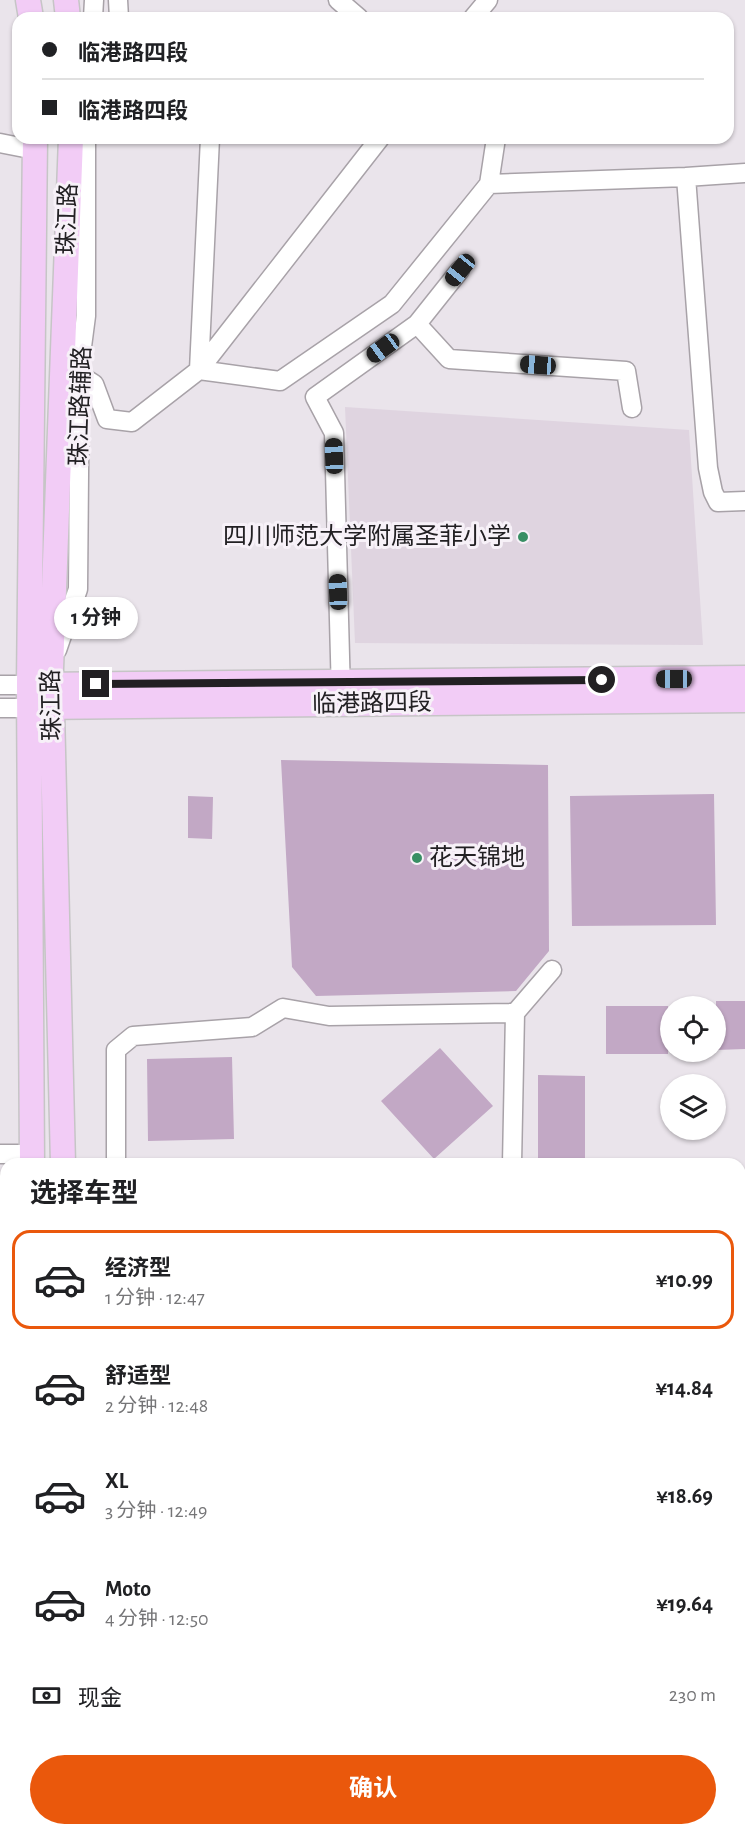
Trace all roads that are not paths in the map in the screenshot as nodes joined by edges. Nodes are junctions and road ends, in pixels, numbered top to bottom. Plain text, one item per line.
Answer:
1 (338, 0) edge
2 (488, 0) edge
3 (352, 12) edge
4 (478, 12) edge
5 (3, 144) edge
6 (35, 144) edge
7 (71, 144) edge
8 (86, 144) edge
9 (210, 144) edge
10 (375, 144) edge
11 (495, 144) edge
12 (745, 173) edge
13 (686, 177) junction
14 (489, 184) junction
15 (460, 270) dead end
16 (417, 324) junction
17 (199, 370) junction
18 (80, 375) junction
19 (632, 408) dead end
20 (745, 501) edge
21 (745, 678) edge
22 (0, 685) edge
23 (42, 690) junction
24 (341, 694) junction
25 (745, 700) edge
26 (0, 708) edge
27 (552, 970) dead end
28 (515, 1013) junction
29 (0, 1154) edge
30 (26, 1158) edge
31 (32, 1158) edge
32 (63, 1158) edge
33 (116, 1158) edge
34 (512, 1158) edge

1 - 3 street
2 - 4 street
5 - 6 street
6 - 23 main road, 珠江路
7 - 23 main road, 珠江路
8 - 18 street, 珠江路辅路
9 - 17 street
10 - 17 street
11 - 14 street
12 - 13 street
13 - 14 street
13 - 20 street
14 - 17 street
15 - 16 street
16 - 19 street
16 - 24 street
17 - 18 street
18 - 23 street, 珠江路辅路
21 - 24 main road, 临港路四段
22 - 23 street, 临港路四段
23 - 24 main road, 临港路四段
23 - 26 street, 临港路四段
23 - 31 main road, 珠江路
23 - 32 main road, 珠江路
24 - 25 main road, 临港路四段
27 - 28 street
28 - 33 street
28 - 34 street
29 - 30 street

